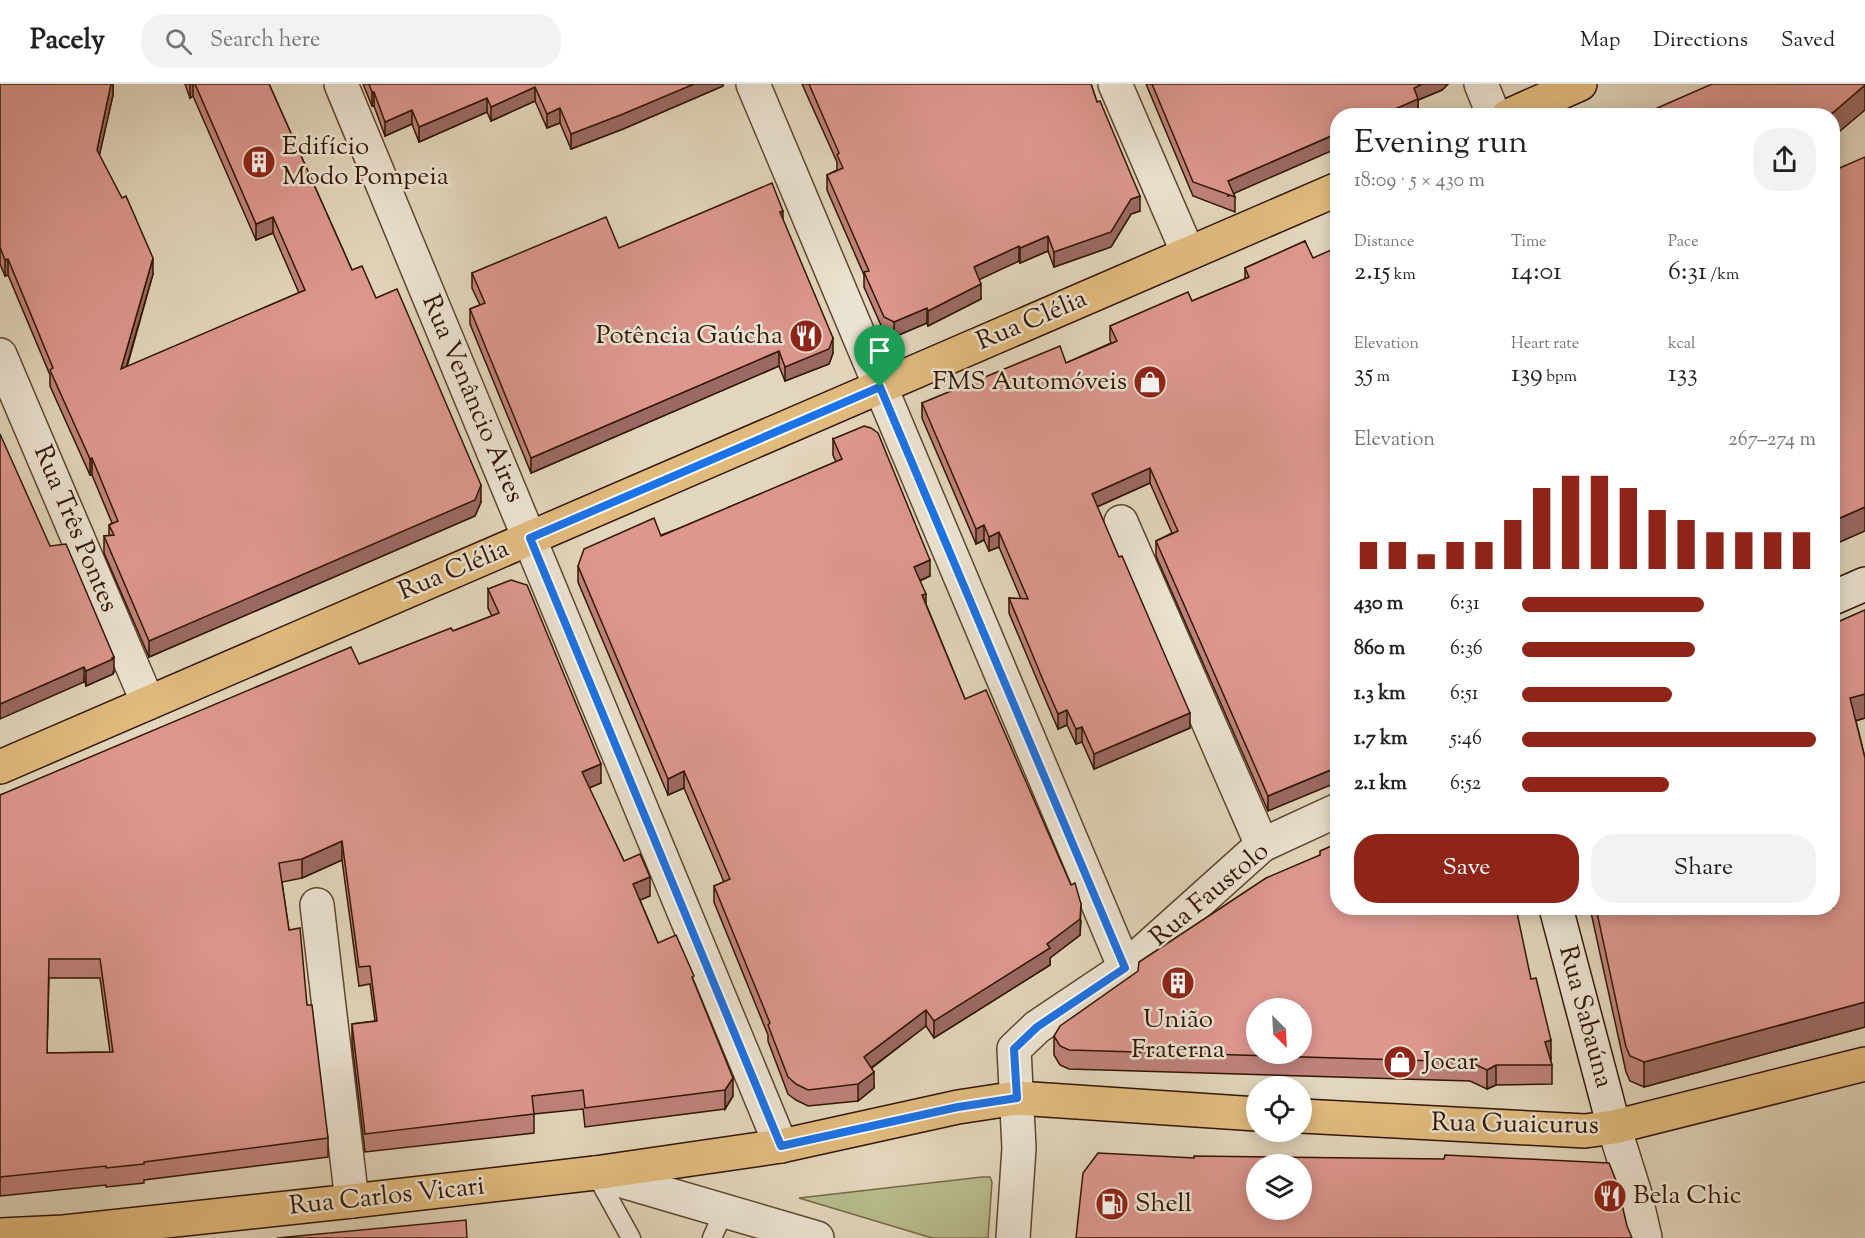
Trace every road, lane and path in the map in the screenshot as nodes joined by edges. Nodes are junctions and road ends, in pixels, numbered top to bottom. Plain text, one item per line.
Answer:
1 (341, 84) edge
2 (753, 84) edge
3 (1114, 84) edge
4 (1481, 84) edge
5 (1580, 84) edge
6 (1491, 108) edge
7 (1526, 108) edge
8 (1330, 192) edge
9 (1188, 253) junction
10 (0, 355) edge
11 (880, 387) junction
12 (1121, 522) dead end
13 (530, 538) junction
14 (1865, 584) edge
15 (1840, 595) edge
16 (148, 704) junction
17 (0, 767) edge
18 (1330, 814) edge
19 (1262, 846) junction
20 (316, 905) dead end
21 (1558, 915) edge
22 (1125, 968) junction
23 (1865, 1064) edge
24 (1017, 1098) junction
25 (1246, 1113) edge
26 (1312, 1117) edge
27 (1614, 1127) junction
28 (781, 1146) junction
29 (595, 1173) junction
30 (352, 1202) junction
31 (718, 1225) edge
32 (126, 1232) edge
33 (0, 1235) edge
34 (631, 1238) edge
35 (817, 1238) edge
36 (1013, 1238) edge
37 (1645, 1238) edge

1 - 13 street, Rua Venâncio Aires
2 - 11 street
3 - 9 street
4 - 6 street
5 - 7 main road
8 - 9 main road, Rua Clélia
9 - 11 main road, Rua Clélia
10 - 16 street, Rua Três Pontes
11 - 13 main road, Rua Clélia
11 - 22 street
12 - 19 street
13 - 16 main road, Rua Clélia
13 - 28 street, Rua Venâncio Aires
14 - 15 street
16 - 17 main road, Rua Clélia
18 - 19 street, Rua Faustolo
19 - 22 street, Rua Faustolo
20 - 30 street
21 - 27 street, Rua Sabaúna
22 - 24 street, Rua Faustolo
23 - 27 main road, Rua Guaicurus
24 - 25 main road
24 - 28 main road, Rua Carlos Vicari
24 - 36 street
26 - 27 main road, Rua Guaicurus
27 - 37 street, Rua Sabaúna
28 - 29 main road, Rua Carlos Vicari
29 - 30 main road, Rua Carlos Vicari
29 - 31 street
29 - 34 lane
30 - 32 main road, Rua Carlos Vicari
31 - 35 street
32 - 33 main road, Rua Carlos Vicari

